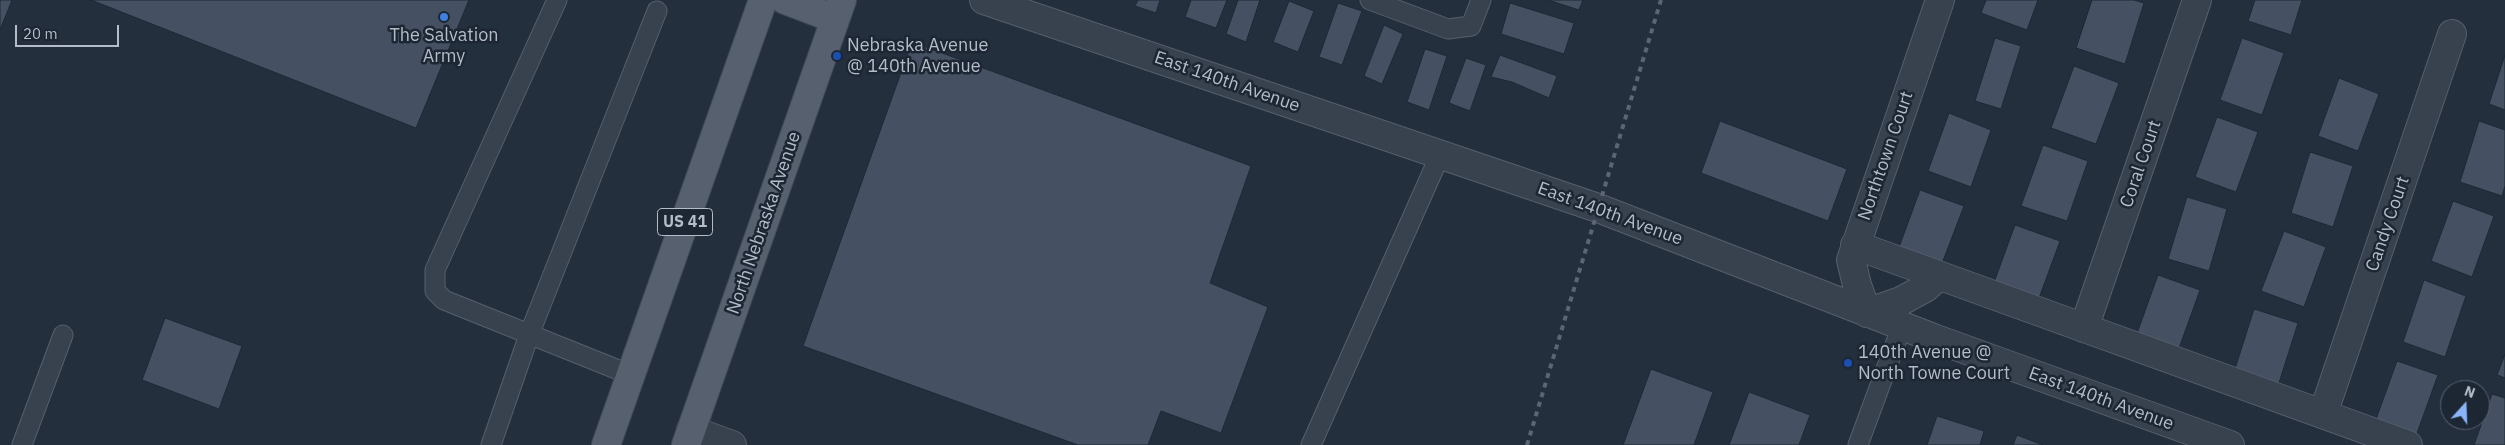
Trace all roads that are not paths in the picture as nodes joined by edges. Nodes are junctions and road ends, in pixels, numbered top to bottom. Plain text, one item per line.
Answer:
1 (557, 0) edge
2 (763, 0) edge
3 (785, 0) edge
4 (984, 0) edge
5 (1370, 0) edge
6 (1481, 0) edge
7 (1940, 0) edge
8 (2197, 0) edge
9 (838, 10) edge
10 (657, 11) dead end
11 (2452, 34) dead end
12 (1440, 155) junction
13 (1855, 245) junction
14 (1939, 276) junction
15 (1867, 313) junction
16 (1902, 326) junction
17 (2084, 328) junction
18 (63, 335) dead end
19 (529, 335) junction
20 (631, 375) junction
21 (2323, 414) junction
22 (688, 437) edge
23 (22, 445) edge
24 (491, 445) edge
25 (606, 445) edge
26 (732, 445) edge
27 (1311, 445) edge
28 (1858, 445) edge
29 (2230, 445) edge
30 (2408, 445) edge

1 - 19 lane
2 - 20 main road, US 41
3 - 9 main road
4 - 12 street, East 140th Avenue
5 - 6 lane
7 - 13 street, Northtown Court
8 - 17 street, Coral Court
9 - 22 main road, North Nebraska Avenue
10 - 19 lane
11 - 21 street, Candy Court
12 - 15 street, East 140th Avenue
12 - 27 lane
13 - 14 street
13 - 15 street, Northtown Court
14 - 15 street
14 - 17 street
15 - 16 street, East 140th Avenue
16 - 28 lane
16 - 29 street, East 140th Avenue
17 - 21 street
18 - 23 lane
19 - 20 lane
19 - 24 lane
20 - 25 main road, US 41
21 - 30 street
22 - 26 street

